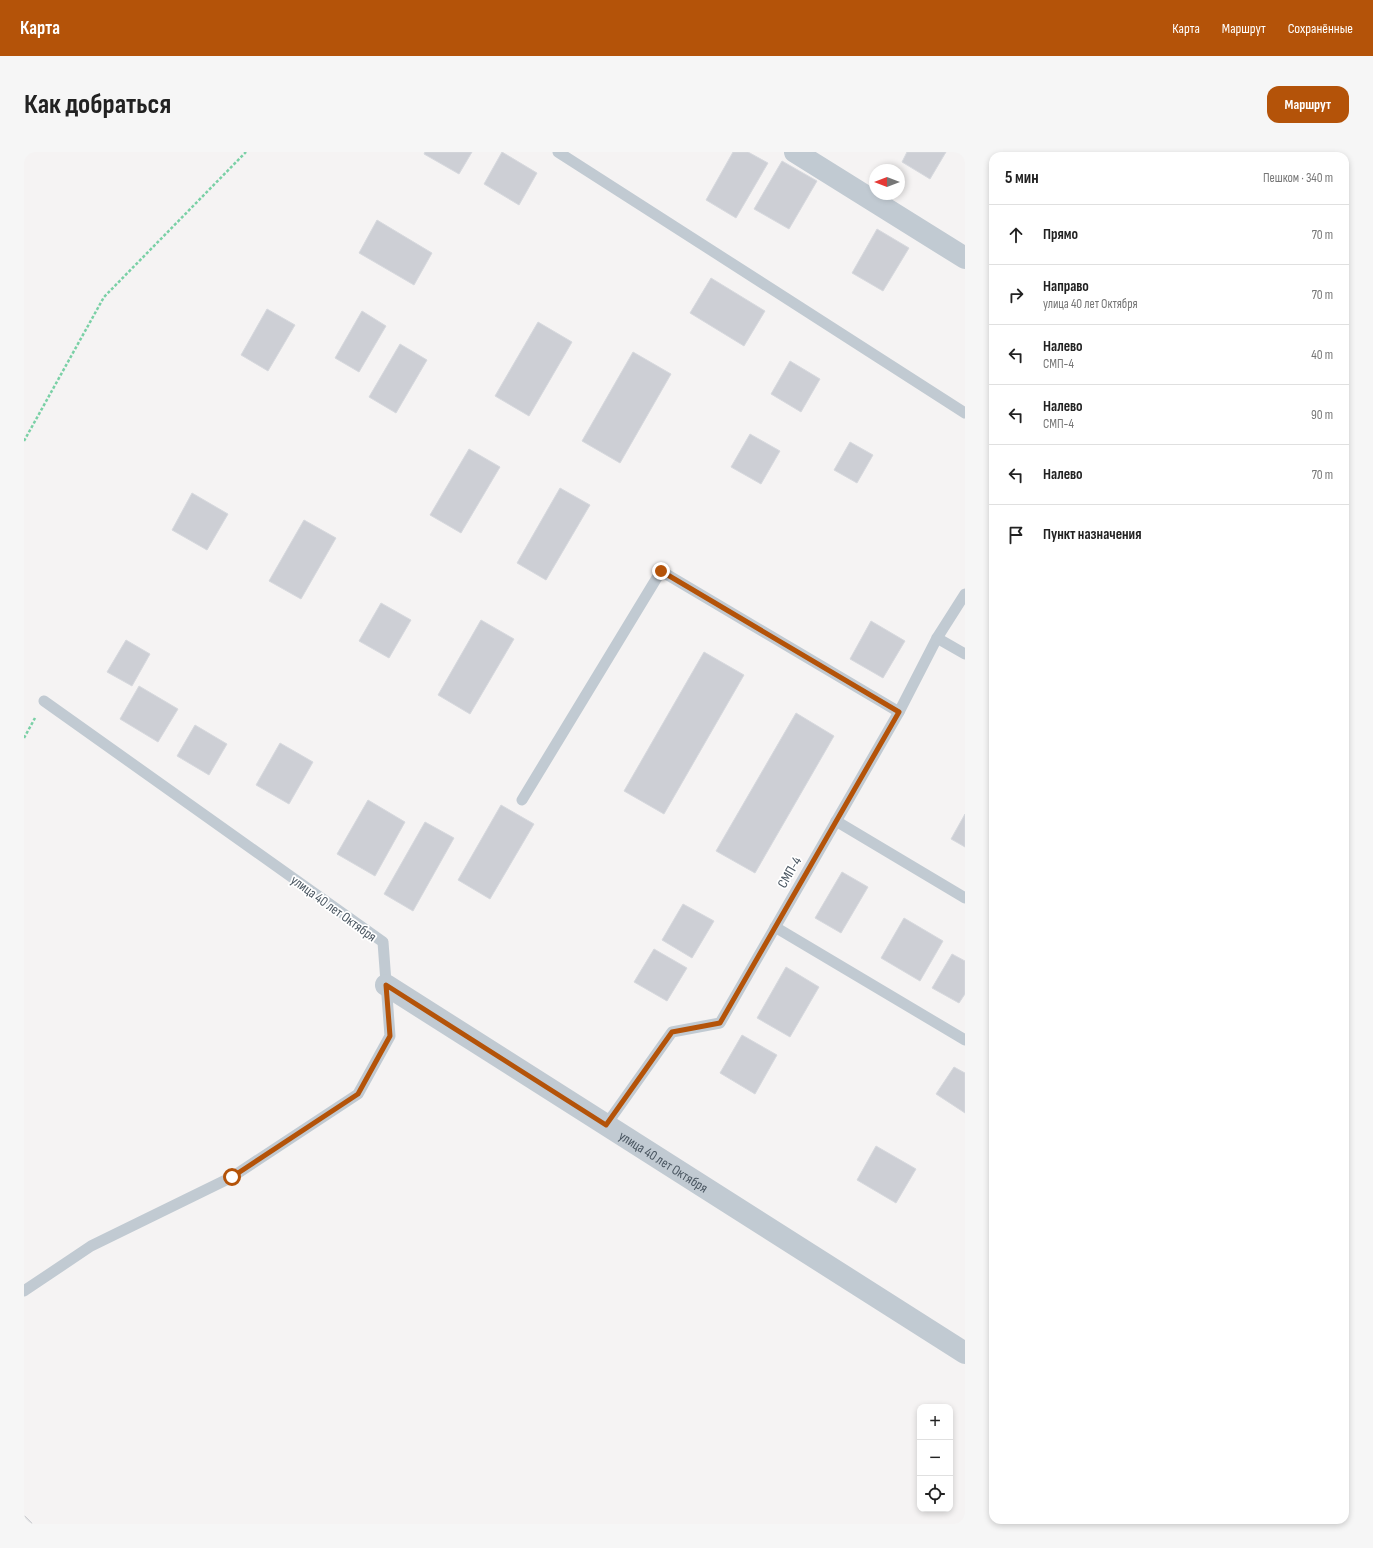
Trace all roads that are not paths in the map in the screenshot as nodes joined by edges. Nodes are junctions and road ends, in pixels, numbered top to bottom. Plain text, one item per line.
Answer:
1 (558, 152) edge
2 (795, 152) edge
3 (965, 258) edge
4 (965, 413) edge
5 (965, 594) edge
6 (937, 638) junction
7 (965, 654) edge
8 (44, 702) road end
9 (899, 712) junction
10 (522, 800) dead end
11 (836, 821) junction
12 (965, 898) edge
13 (775, 927) junction
14 (386, 985) junction
15 (965, 1040) edge
16 (606, 1125) junction
17 (24, 1290) edge
18 (965, 1353) edge

1 - 4 lane
2 - 3 street
5 - 6 lane, СМП-4
6 - 7 lane
6 - 9 lane, СМП-4
8 - 14 lane, улица 40 лет Октября
9 - 10 lane
9 - 11 lane, СМП-4
11 - 12 lane
11 - 13 lane, СМП-4
13 - 15 lane
13 - 16 lane, СМП-4
14 - 16 street, улица 40 лет Октября
14 - 17 lane
16 - 18 street, улица 40 лет Октября

